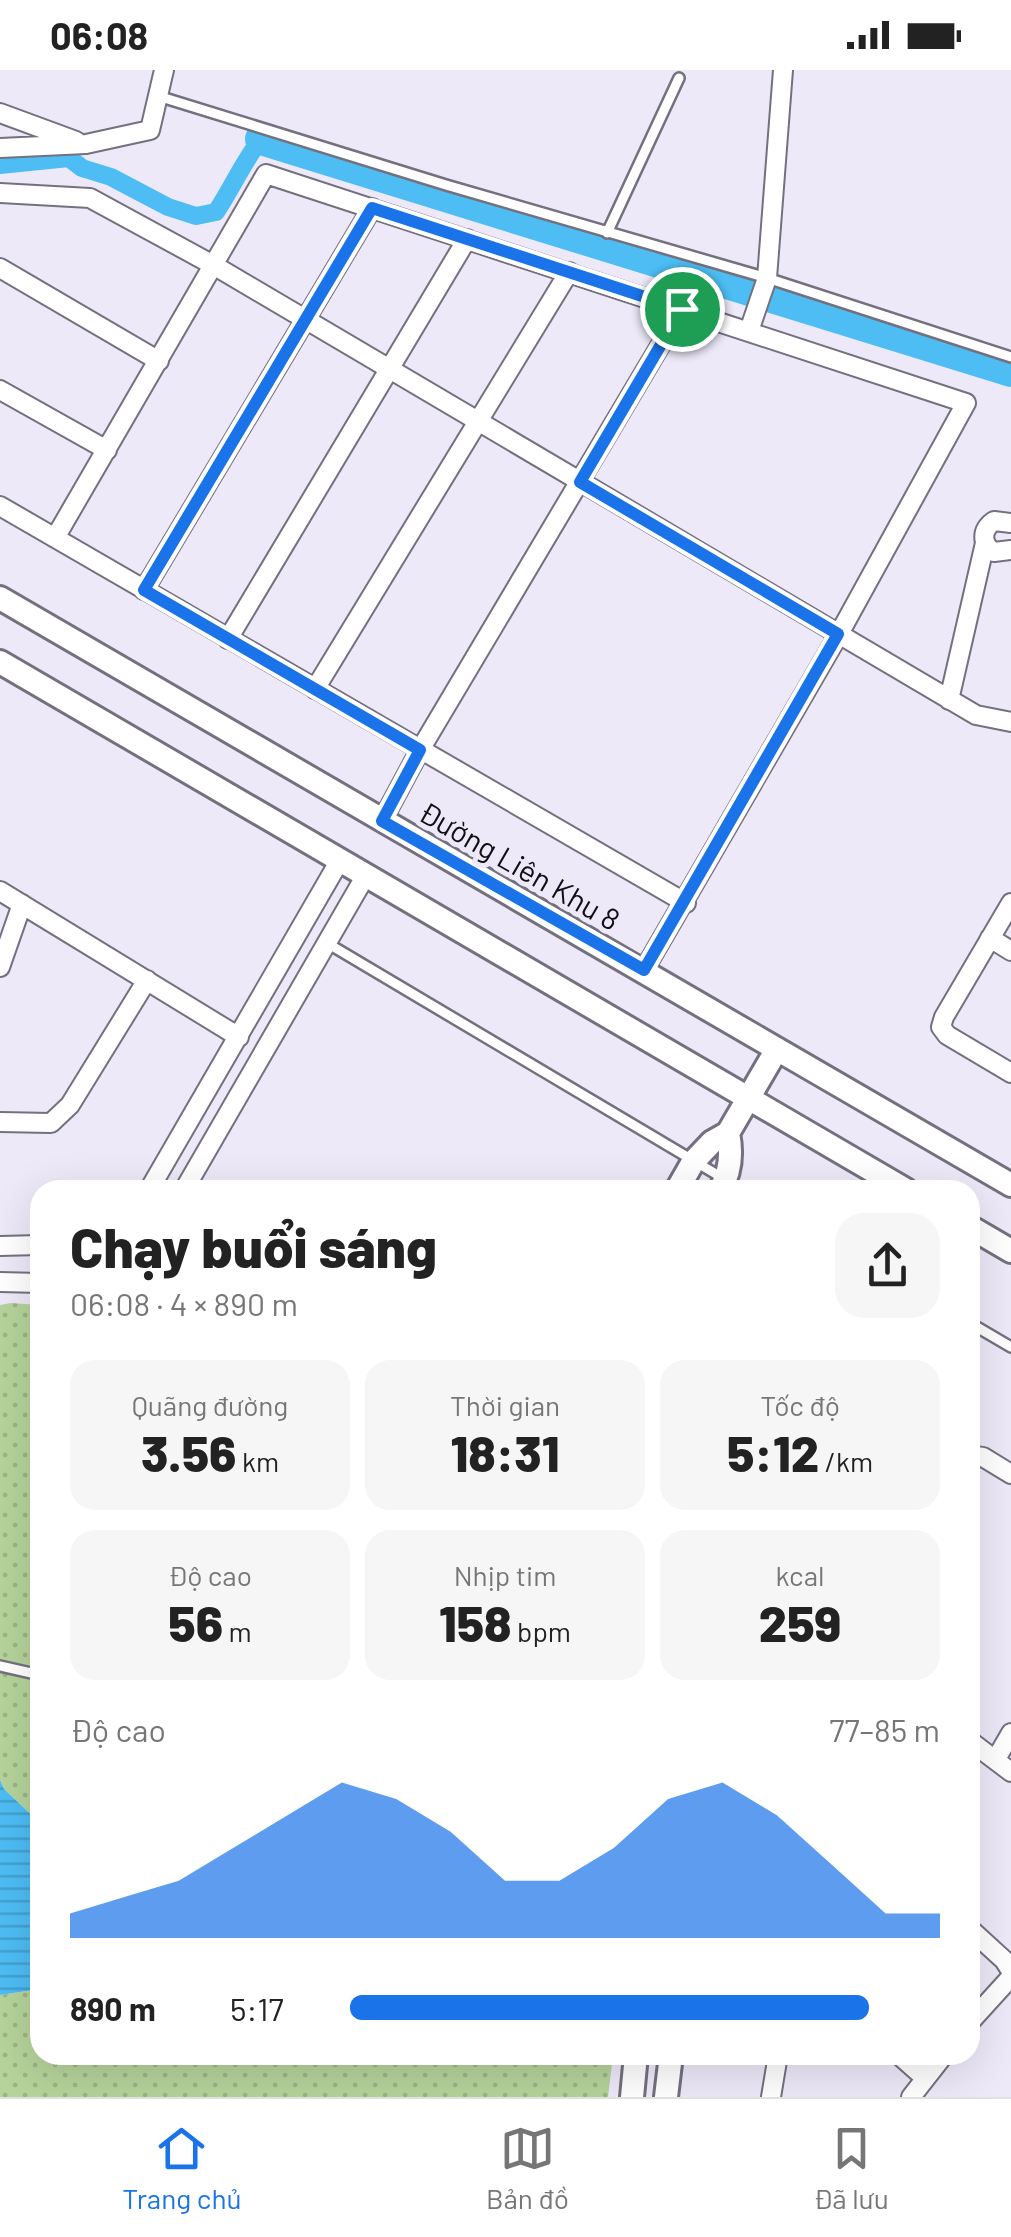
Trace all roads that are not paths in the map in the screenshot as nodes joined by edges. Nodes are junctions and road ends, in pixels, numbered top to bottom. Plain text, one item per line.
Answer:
1 (164, 70) edge
2 (783, 70) edge
3 (678, 78) dead end
4 (158, 96) junction
5 (0, 113) edge
6 (86, 144) junction
7 (0, 148) edge
8 (0, 194) edge
9 (372, 208) junction
10 (607, 233) junction
11 (467, 239) junction
12 (215, 266) junction
13 (0, 268) edge
14 (569, 272) junction
15 (766, 279) junction
16 (682, 309) junction
17 (306, 320) junction
18 (749, 331) junction
19 (1011, 357) edge
20 (159, 360) junction
21 (389, 369) junction
22 (0, 390) edge
23 (477, 421) junction
24 (106, 450) junction
25 (580, 482) junction
26 (0, 506) edge
27 (1011, 523) edge
28 (55, 538) junction
29 (985, 543) junction
30 (1011, 550) edge
31 (144, 590) junction
32 (0, 598) edge
33 (838, 634) junction
34 (228, 639) junction
35 (0, 662) edge
36 (314, 689) junction
37 (949, 700) junction
38 (1011, 722) edge
39 (420, 750) junction
40 (382, 821) junction
41 (340, 860) junction
42 (366, 876) junction
43 (0, 891) edge
44 (686, 902) junction
45 (1011, 903) edge
46 (22, 904) junction
47 (990, 938) junction
48 (327, 942) junction
49 (1011, 952) edge
50 (0, 967) edge
51 (644, 970) junction
52 (146, 980) junction
53 (239, 1036) junction
54 (776, 1050) junction
55 (1011, 1072) edge
56 (748, 1098) junction
57 (202, 1100) junction
58 (227, 1116) junction
59 (0, 1122) edge
60 (728, 1133) junction
61 (692, 1162) junction
62 (156, 1180) edge
63 (190, 1180) edge
64 (682, 1180) edge
65 (719, 1180) edge
66 (730, 1180) edge
67 (889, 1180) edge
68 (1011, 1185) edge
69 (980, 1233) edge
70 (30, 1245) edge
71 (0, 1246) edge
72 (1011, 1251) edge
73 (0, 1282) edge
74 (30, 1283) edge
75 (980, 1329) edge
76 (1011, 1347) edge
77 (980, 1457) edge
78 (1011, 1474) edge
79 (0, 1666) edge
80 (30, 1674) edge
81 (1011, 1733) edge
82 (980, 1748) edge
83 (996, 1760) junction
84 (1011, 1772) edge
85 (980, 1938) edge
86 (1011, 1974) edge
87 (980, 2010) edge
88 (635, 2065) edge
89 (669, 2065) edge
90 (776, 2065) edge
91 (910, 2065) edge
92 (936, 2065) edge
93 (925, 2078) junction
94 (632, 2097) edge
95 (666, 2097) edge
96 (771, 2097) edge
97 (911, 2097) edge

1 - 4 street
2 - 15 street
3 - 10 lane
4 - 6 street
4 - 10 lane
5 - 6 street
6 - 7 street
8 - 12 street
9 - 11 street
9 - 12 street
9 - 17 street
10 - 15 lane
11 - 14 street
11 - 21 street
12 - 17 street
12 - 20 street
13 - 20 street
14 - 16 street
14 - 23 street
15 - 18 street
15 - 19 lane
16 - 18 street
16 - 25 street
17 - 21 street
17 - 31 street
18 - 33 street
20 - 24 street
21 - 23 street
21 - 34 street
22 - 24 street
23 - 25 street
23 - 36 street
24 - 28 street
25 - 33 street
25 - 39 street
26 - 28 street
27 - 29 street
28 - 31 street
29 - 30 street
29 - 37 street
31 - 34 street
32 - 40 street, Đường Liên Khu 8
33 - 37 street
33 - 44 street
34 - 36 street
35 - 41 street
36 - 39 street
37 - 38 street
39 - 40 street
39 - 44 street
40 - 51 street, Đường Liên Khu 8
41 - 42 street
41 - 53 street
42 - 48 street
42 - 56 street
43 - 46 street
44 - 51 street
45 - 47 street
46 - 50 street
46 - 52 street
47 - 49 street
47 - 55 street
48 - 58 street
48 - 61 lane
51 - 54 street, Đường Liên Khu 8
52 - 53 street
52 - 59 street
53 - 57 street
54 - 56 street
54 - 68 street, Đường Liên Khu 8
56 - 60 street
56 - 67 street
57 - 58 street
57 - 62 street
58 - 63 street
60 - 61 street
60 - 66 street
61 - 64 street
61 - 65 lane
69 - 72 street
70 - 71 street
73 - 74 street
75 - 76 lane
77 - 78 street
79 - 80 lane
81 - 83 street
82 - 83 street
83 - 84 street
85 - 86 street
86 - 87 street
88 - 94 street
89 - 95 street
90 - 96 street
91 - 93 street
92 - 93 street
93 - 97 street

